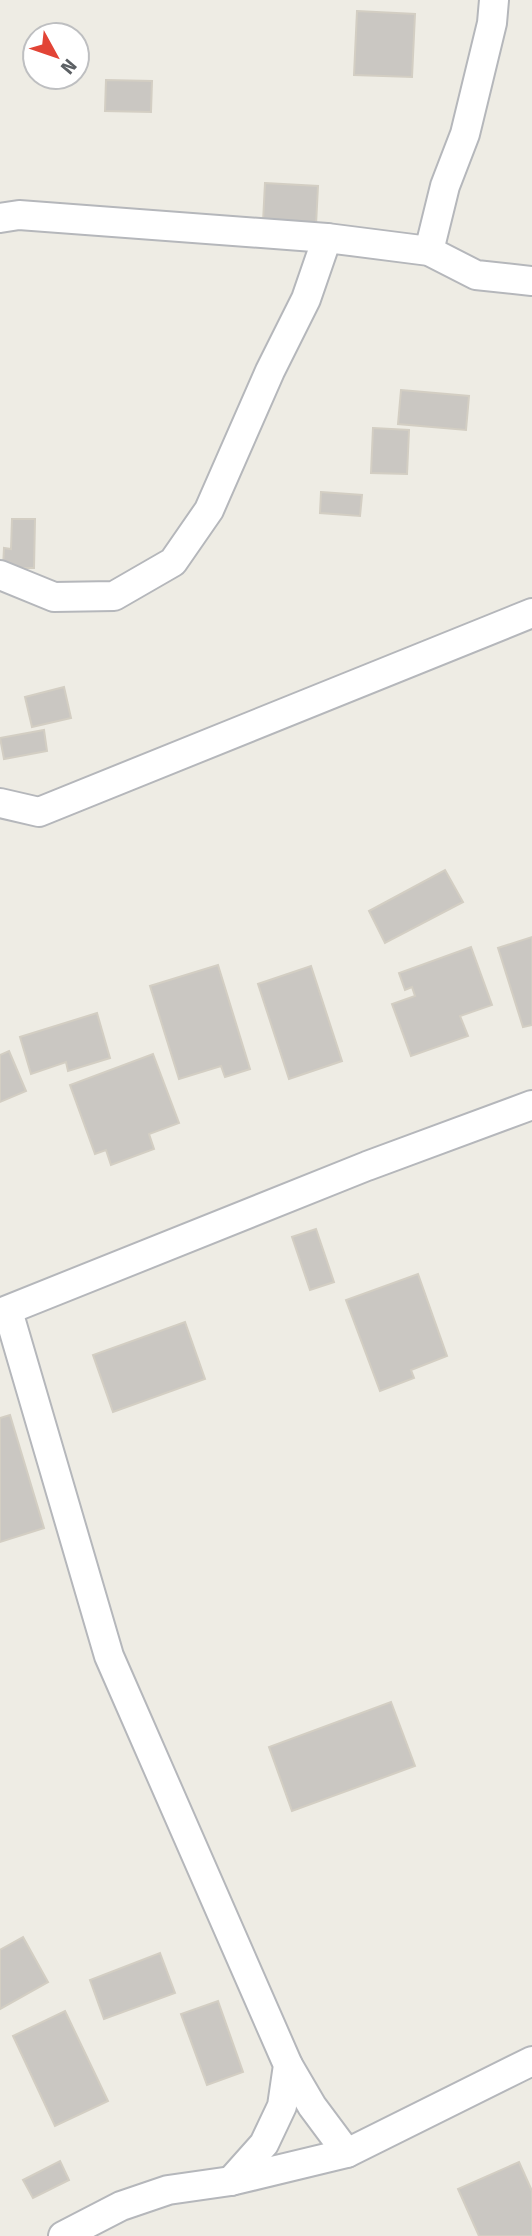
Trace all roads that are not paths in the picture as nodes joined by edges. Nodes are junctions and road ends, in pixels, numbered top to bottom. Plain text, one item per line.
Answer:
1 (494, 0) edge
2 (0, 218) edge
3 (327, 238) junction
4 (429, 250) junction
5 (532, 281) edge
6 (0, 575) edge
7 (532, 613) edge
8 (0, 803) edge
9 (532, 1105) edge
10 (4, 1312) edge
11 (532, 2062) edge
12 (289, 2064) junction
13 (347, 2153) junction
14 (231, 2181) junction
15 (63, 2236) edge

1 - 4 street
2 - 3 street
3 - 4 street
3 - 6 street
4 - 5 street
7 - 8 street
9 - 10 street
10 - 12 street
11 - 13 street
12 - 13 street
12 - 14 street
13 - 14 street
14 - 15 street

